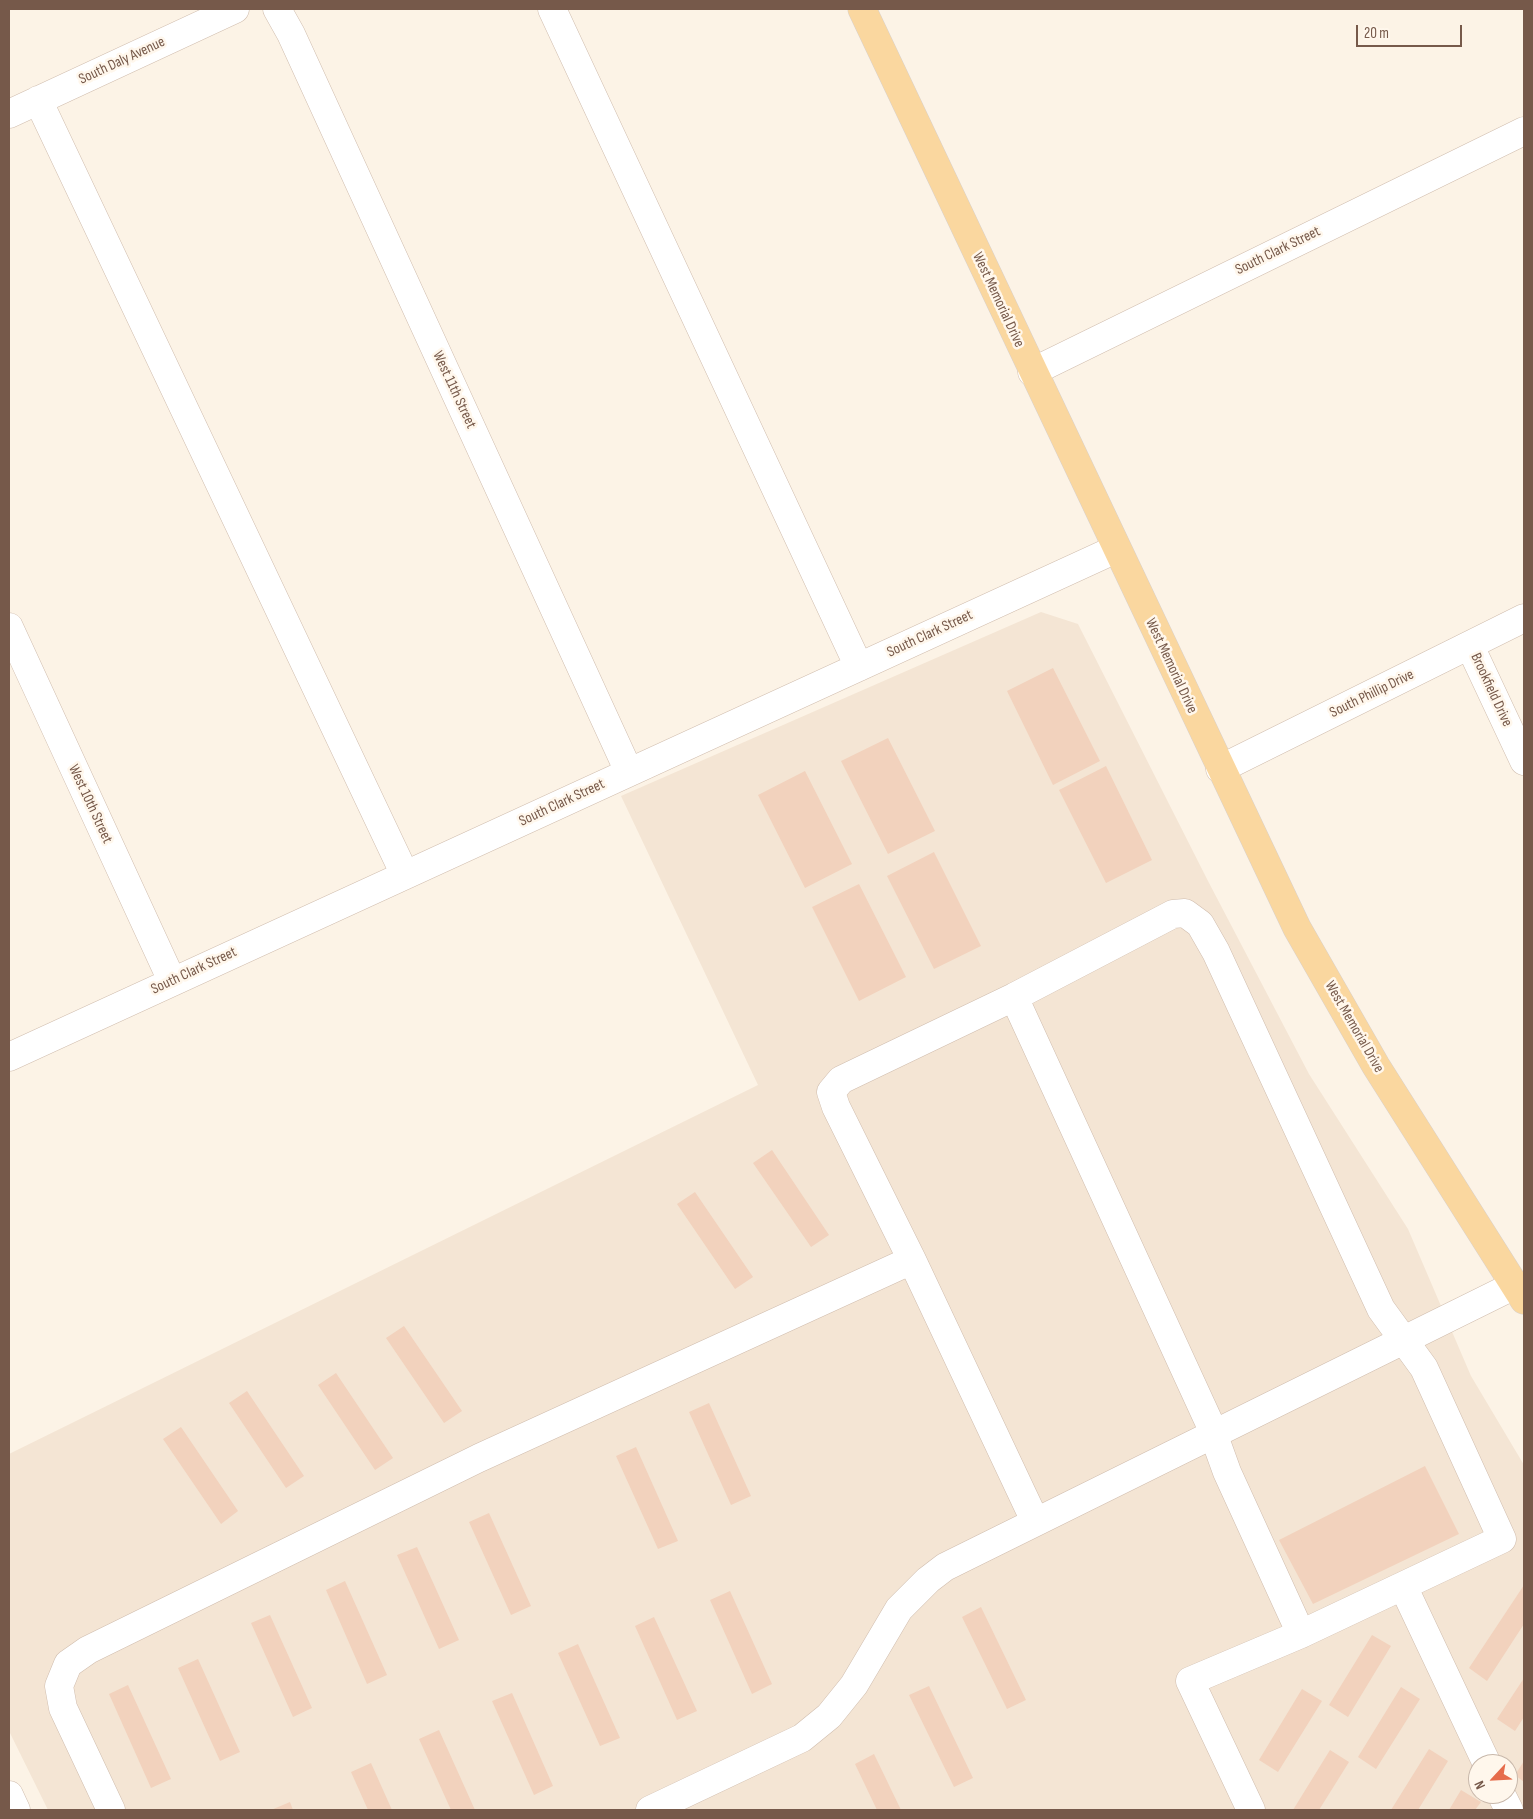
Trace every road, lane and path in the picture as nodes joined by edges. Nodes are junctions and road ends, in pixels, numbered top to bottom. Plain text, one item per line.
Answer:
1 (235, 9) edge
2 (277, 9) edge
3 (552, 9) edge
4 (862, 9) edge
5 (38, 100) junction
6 (9, 114) edge
7 (1524, 131) edge
8 (1032, 372) junction
9 (1116, 549) junction
10 (1524, 618) edge
11 (9, 627) edge
12 (1470, 646) junction
13 (859, 667) junction
14 (1524, 761) edge
15 (1220, 769) junction
16 (629, 772) junction
17 (405, 875) junction
18 (172, 981) junction
19 (1014, 997) junction
20 (9, 1057) edge
21 (912, 1260) junction
22 (1520, 1292) edge
23 (1406, 1340) junction
24 (1213, 1435) junction
25 (1034, 1521) junction
26 (1403, 1586) junction
27 (1301, 1634) junction
28 (1482, 1754) edge
29 (9, 1795) edge
30 (16, 1810) edge
31 (111, 1810) edge
32 (650, 1810) edge
33 (1251, 1810) edge

1 - 5 street, South Daly Avenue
2 - 16 street, West 11th Street
3 - 13 street
4 - 8 main road, West Memorial Drive
5 - 6 street, South Daly Avenue
5 - 17 street
7 - 8 street, South Clark Street
8 - 9 main road, West Memorial Drive
9 - 13 street, South Clark Street
9 - 15 main road, West Memorial Drive
10 - 12 street, South Phillip Drive
11 - 18 street, West 10th Street
12 - 14 street, Brookfield Drive
12 - 15 street, South Phillip Drive
13 - 16 street, South Clark Street
15 - 22 main road, West Memorial Drive
16 - 17 street, South Clark Street
17 - 18 street, South Clark Street
18 - 20 street, South Clark Street
19 - 21 street
19 - 23 street
19 - 24 street
21 - 25 street
21 - 31 street
22 - 23 street
23 - 24 street
23 - 26 street
24 - 25 street
24 - 27 street
25 - 32 street
26 - 27 street
26 - 28 street
27 - 33 street
29 - 30 street

